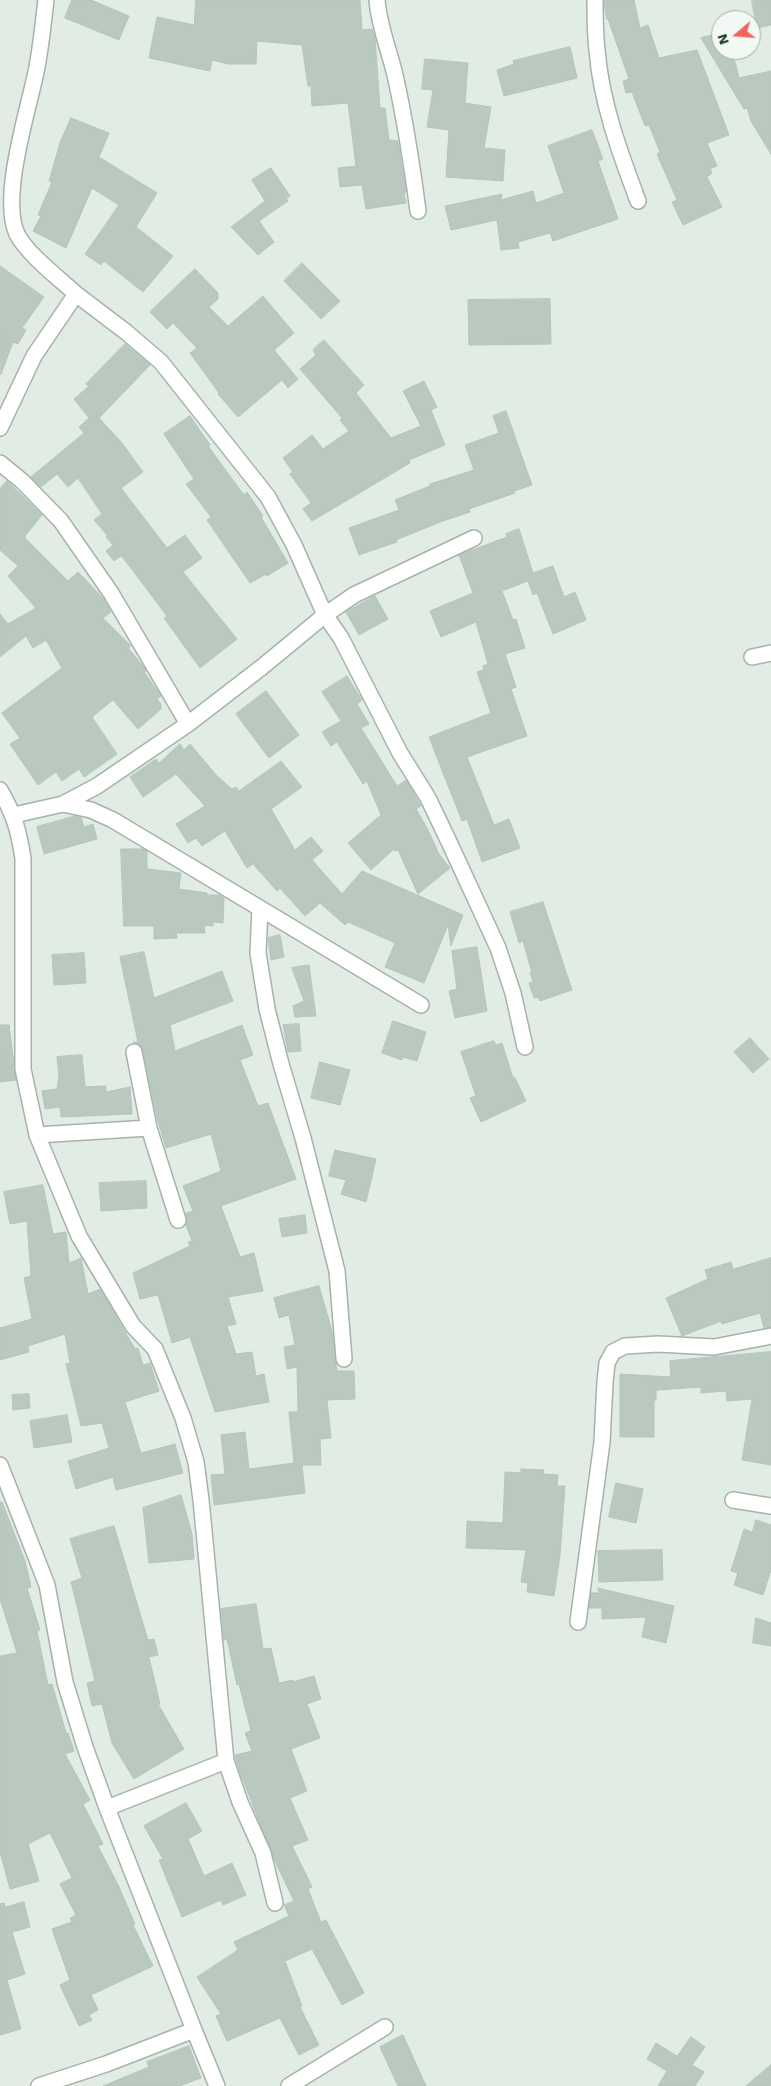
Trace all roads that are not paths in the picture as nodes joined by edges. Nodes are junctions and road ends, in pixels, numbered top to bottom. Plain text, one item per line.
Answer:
1 (46, 0) edge
2 (377, 0) edge
3 (595, 0) edge
4 (638, 201) dead end
5 (418, 211) dead end
6 (76, 294) junction
7 (0, 428) edge
8 (0, 463) edge
9 (474, 538) dead end
10 (325, 615) junction
11 (771, 653) edge
12 (752, 657) dead end
13 (188, 724) junction
14 (0, 790) edge
15 (63, 804) junction
16 (14, 815) junction
17 (260, 908) junction
18 (422, 1005) dead end
19 (524, 1047) dead end
20 (134, 1052) dead end
21 (149, 1128) junction
22 (37, 1135) junction
23 (178, 1220) dead end
24 (771, 1336) edge
25 (344, 1360) dead end
26 (0, 1465) edge
27 (733, 1500) dead end
28 (771, 1506) edge
29 (578, 1622) dead end
30 (226, 1761) junction
31 (107, 1808) junction
32 (275, 1903) dead end
33 (385, 2027) dead end
34 (194, 2030) junction
35 (39, 2086) edge
36 (217, 2086) edge
37 (289, 2086) edge

1 - 6 street
2 - 5 street
3 - 4 street
6 - 7 street
6 - 10 street
8 - 13 street
9 - 10 street
10 - 13 street
10 - 19 street
11 - 12 street
13 - 15 street
14 - 16 street
15 - 16 street
15 - 17 street
16 - 22 street
17 - 18 street
17 - 25 street
20 - 21 street
21 - 22 street
21 - 23 street
22 - 30 street
24 - 29 street
26 - 31 street
27 - 28 street
30 - 31 street
30 - 32 street
31 - 34 street
33 - 37 street
34 - 35 street
34 - 36 street

